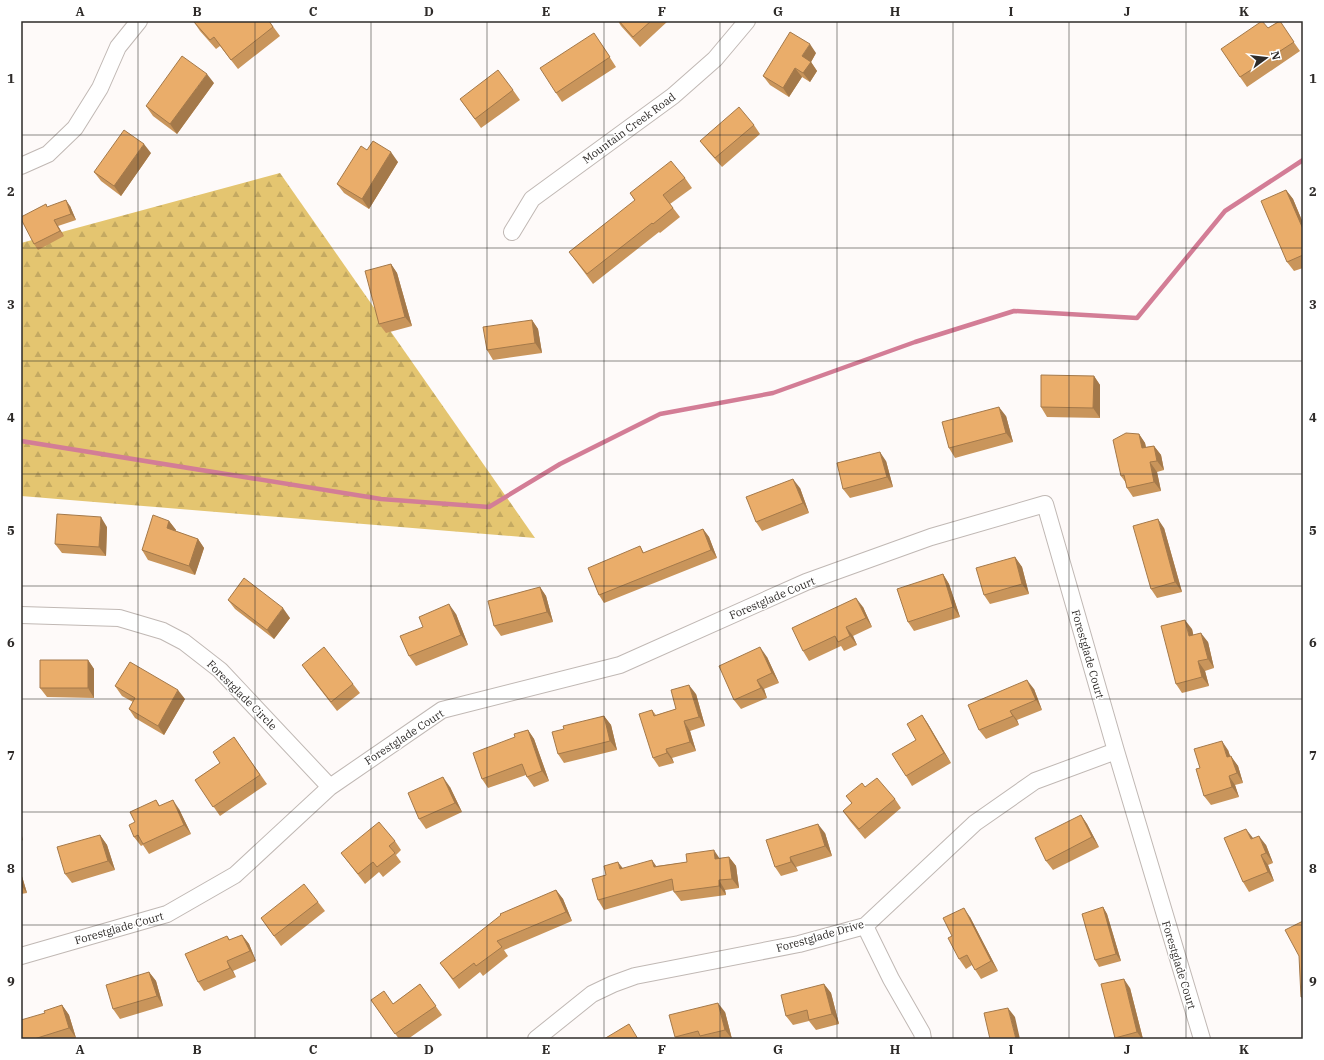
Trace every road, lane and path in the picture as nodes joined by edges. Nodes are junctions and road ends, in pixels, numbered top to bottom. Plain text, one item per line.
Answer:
1 (138, 21) edge
2 (747, 21) edge
3 (21, 166) edge
4 (512, 232) dead end
5 (21, 615) edge
6 (1116, 751) junction
7 (330, 787) junction
8 (865, 926) junction
9 (21, 956) edge
10 (536, 1039) edge
11 (924, 1039) edge
12 (1202, 1039) edge

1 - 3 street
2 - 4 street, Mountain Creek Road
5 - 7 street, Forestglade Circle
6 - 7 street, Forestglade Court
6 - 8 street, Forestglade Drive
6 - 12 street, Forestglade Court
7 - 9 street, Forestglade Court
8 - 10 street, Forestglade Drive
8 - 11 street

